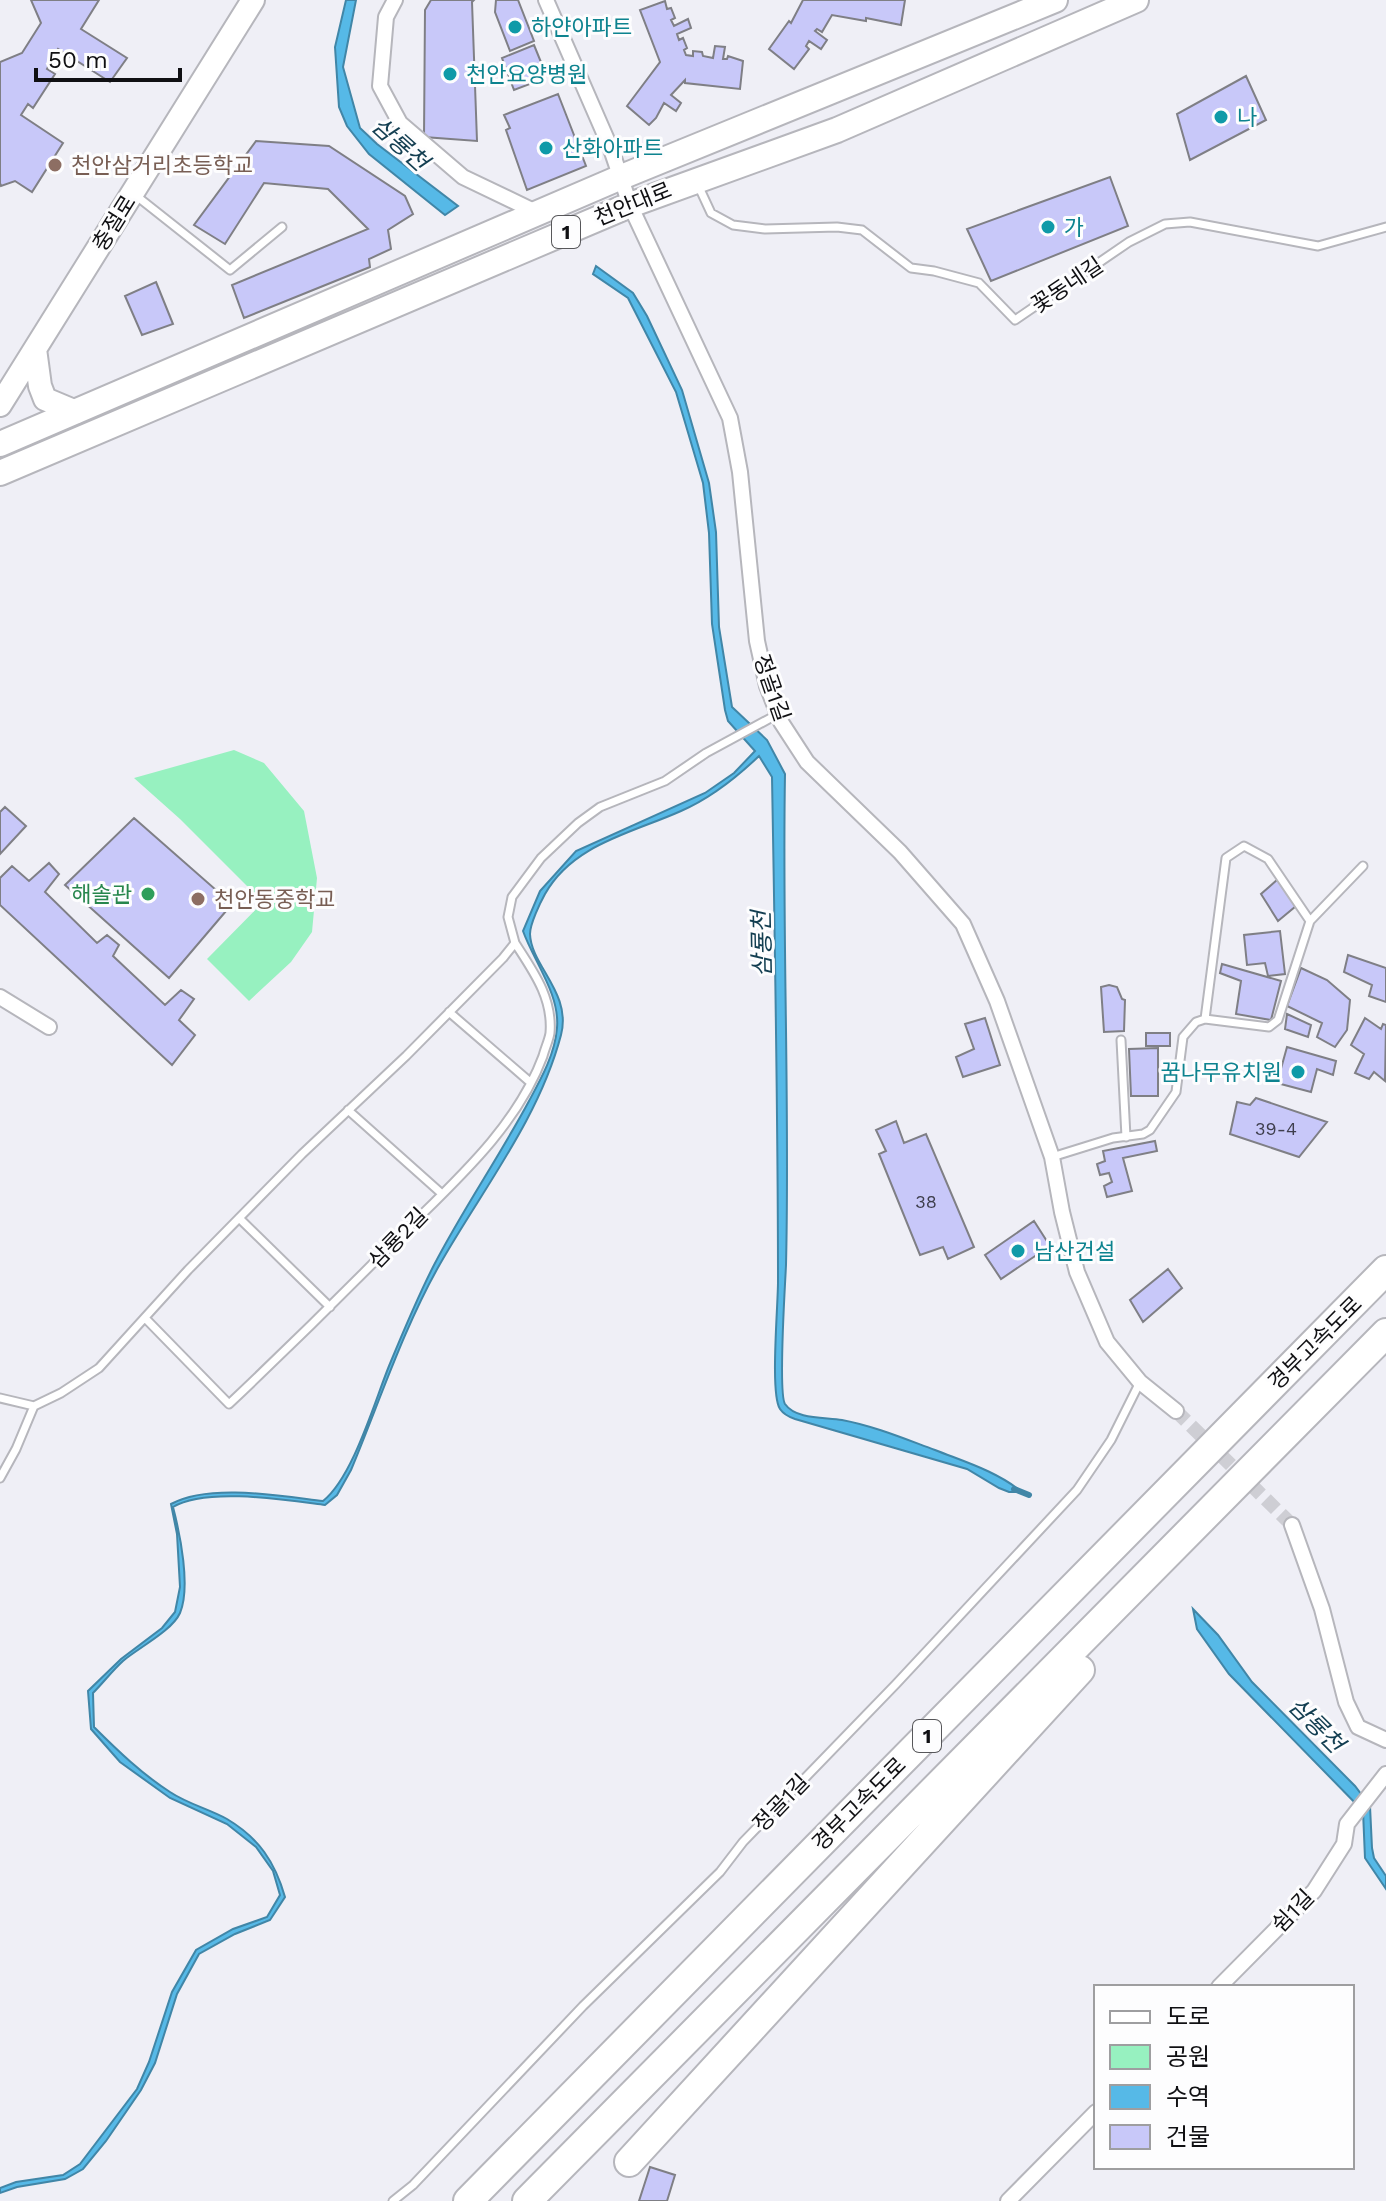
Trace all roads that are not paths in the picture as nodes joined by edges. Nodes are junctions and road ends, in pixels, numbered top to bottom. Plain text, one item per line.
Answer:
1 (253, 0) edge
2 (395, 0) edge
3 (537, 0) edge
4 (546, 0) edge
5 (1055, 0) edge
6 (1136, 0) edge
7 (619, 178) junction
8 (696, 179) junction
9 (132, 193) junction
10 (630, 205) junction
11 (538, 213) junction
12 (282, 227) dead end
13 (1386, 227) edge
14 (35, 349) junction
15 (0, 405) edge
16 (76, 412) junction
17 (0, 444) edge
18 (0, 473) edge
19 (778, 714) junction
20 (1363, 866) dead end
21 (1310, 921) junction
22 (515, 943) junction
23 (0, 997) edge
24 (449, 1012) junction
25 (1205, 1019) junction
26 (49, 1027) dead end
27 (1121, 1040) dead end
28 (530, 1082) junction
29 (348, 1110) junction
30 (1126, 1137) junction
31 (1052, 1157) junction
32 (441, 1193) junction
33 (239, 1218) junction
34 (1386, 1270) edge
35 (330, 1307) junction
36 (145, 1318) junction
37 (1386, 1333) edge
38 (1386, 1340) edge
39 (1140, 1382) junction
40 (0, 1398) edge
41 (34, 1406) junction
42 (1176, 1411) tunnel mouth
43 (0, 1478) edge
44 (1292, 1525) tunnel mouth
45 (1386, 1740) edge
46 (1386, 1774) edge
47 (1221, 1985) edge
48 (1094, 2114) edge
49 (629, 2162) dead end
50 (393, 2201) edge
51 (468, 2201) edge
52 (527, 2201) edge
53 (1008, 2201) edge

1 - 9 street, 충절로
2 - 11 street
3 - 7 street
4 - 7 street
5 - 7 main road, 천안대로 / 1
6 - 8 main road, 천안대로 / 1
7 - 10 street, 정골1길
7 - 11 main road, 천안대로 / 1
8 - 10 main road, 천안대로 / 1
8 - 13 lane, 꽃동네길
9 - 12 lane
9 - 14 street, 충절로
10 - 18 main road, 천안대로 / 1
10 - 19 street, 정골1길
11 - 16 main road, 천안대로 / 1
14 - 15 street, 충절로
14 - 16 street
16 - 17 main road, 천안대로 / 1
19 - 22 lane, 삼룡2길
19 - 31 street, 정골1길
20 - 21 lane
21 - 25 lane
21 - 25 lane
22 - 24 lane
22 - 28 lane, 삼룡2길
23 - 26 street
24 - 28 lane
24 - 29 lane
25 - 30 lane
27 - 30 lane
28 - 32 lane, 삼룡2길
29 - 32 lane
29 - 33 lane
30 - 31 lane
31 - 39 street, 정골1길
32 - 35 lane, 삼룡2길
33 - 35 lane
33 - 36 lane
34 - 51 highway, 경부고속도로 / 1
35 - 36 lane, 삼룡2길
36 - 41 lane
37 - 52 highway, 경부고속도로 / 1
38 - 49 highway
39 - 42 street, 정골1길
39 - 50 lane, 정골1길
40 - 41 lane
41 - 43 lane
44 - 45 street
46 - 47 street, 쉼1길
48 - 53 street

